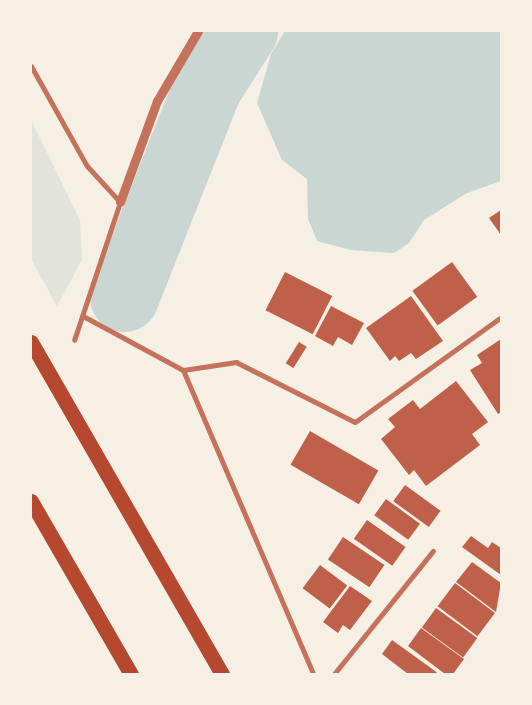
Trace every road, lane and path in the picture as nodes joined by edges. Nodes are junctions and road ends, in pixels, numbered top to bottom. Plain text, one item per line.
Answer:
1 (198, 31) edge
2 (31, 66) edge
3 (120, 202) junction
4 (83, 316) junction
5 (501, 317) edge
6 (74, 340) dead end
7 (31, 342) edge
8 (183, 370) junction
9 (31, 500) edge
10 (433, 551) dead end
11 (131, 674) edge
12 (222, 674) edge
13 (313, 674) edge
14 (334, 674) edge

1 - 3 street
2 - 3 street
3 - 4 street
4 - 6 street
4 - 8 street
5 - 8 street
7 - 12 highway
8 - 13 street
9 - 11 highway
10 - 14 street

